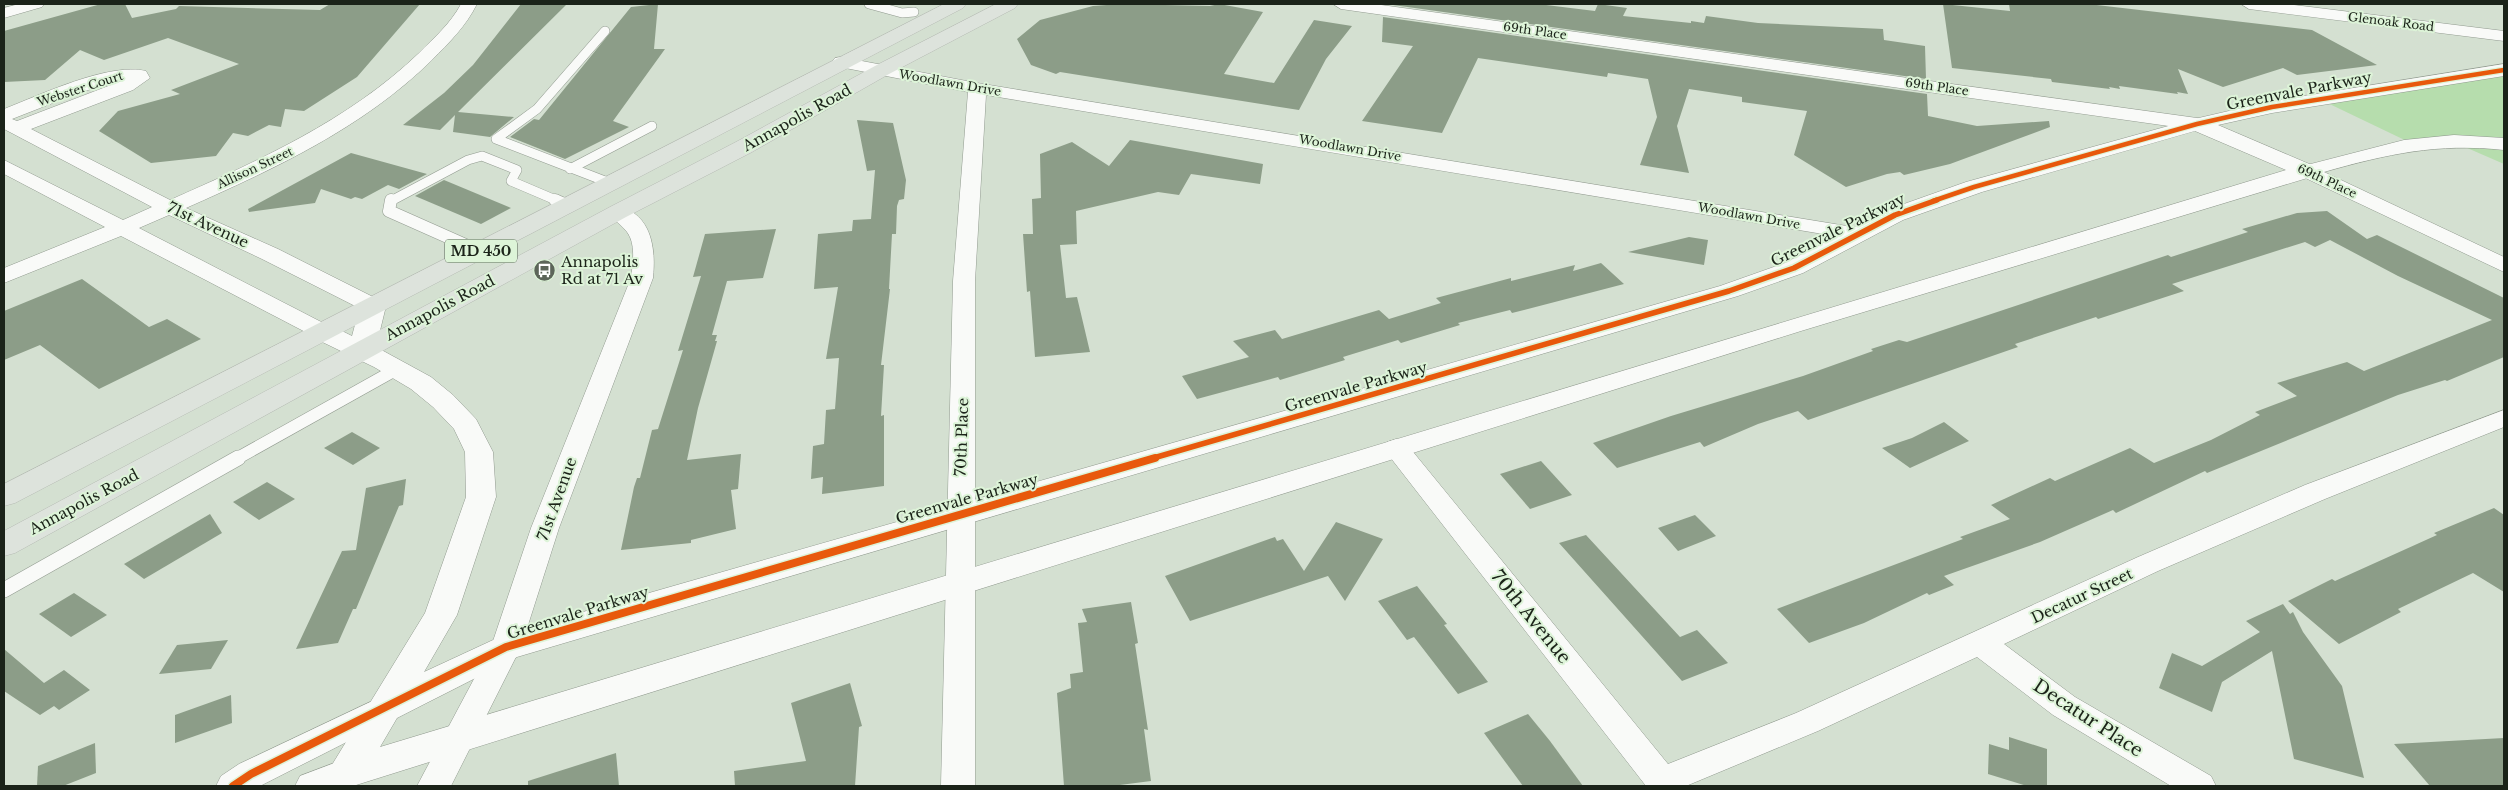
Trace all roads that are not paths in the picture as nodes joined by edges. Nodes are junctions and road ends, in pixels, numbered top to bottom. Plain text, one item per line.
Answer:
1 (36, 4) edge
2 (469, 4) edge
3 (869, 4) edge
4 (957, 4) edge
5 (1009, 4) edge
6 (1341, 4) edge
7 (2248, 4) edge
8 (2317, 8) edge
9 (923, 11) edge
10 (4, 13) edge
11 (605, 30) dead end
12 (2504, 36) edge
13 (841, 62) junction
14 (882, 70) junction
15 (2504, 70) edge
16 (977, 88) junction
17 (7, 123) edge
18 (2198, 124) junction
19 (652, 126) dead end
20 (2504, 144) edge
21 (4, 166) edge
22 (570, 169) junction
23 (2306, 170) junction
24 (610, 183) junction
25 (568, 206) junction
26 (170, 208) junction
27 (618, 212) junction
28 (124, 228) junction
29 (1859, 234) junction
30 (479, 252) junction
31 (2504, 265) edge
32 (4, 276) edge
33 (373, 306) junction
34 (323, 332) junction
35 (362, 350) junction
36 (397, 369) junction
37 (2504, 418) edge
38 (1396, 448) junction
39 (4, 496) edge
40 (960, 514) junction
41 (4, 544) edge
42 (960, 583) junction
43 (4, 590) edge
44 (1980, 643) junction
45 (506, 648) junction
46 (385, 708) junction
47 (460, 736) junction
48 (341, 780) edge
49 (1664, 784) edge
50 (233, 786) edge
51 (312, 786) edge
52 (434, 786) edge
53 (958, 786) edge
54 (2199, 786) edge

1 - 10 street
2 - 26 street, Allison Street
3 - 9 lane
4 - 9 main road, Annapolis Road / MD 450
5 - 14 main road, Annapolis Road / MD 450
6 - 18 street, 69th Place
7 - 8 street, Glenoak Road
8 - 12 street, Glenoak Road
9 - 13 main road, Annapolis Road / MD 450
11 - 22 lane
13 - 14 street, Woodlawn Drive
13 - 24 main road, Annapolis Road / MD 450
14 - 16 street, Woodlawn Drive
14 - 27 main road, Annapolis Road / MD 450
15 - 18 street, Greenvale Parkway
16 - 29 street, Woodlawn Drive
16 - 40 street, 70th Place
17 - 17 street, Webster Court
17 - 26 street, 71st Avenue
18 - 23 street, 69th Place
18 - 29 street, Greenvale Parkway
19 - 22 lane
20 - 23 street
21 - 28 street
22 - 24 lane
23 - 31 street, 69th Place
23 - 38 street
24 - 25 main road, Annapolis Road / MD 450
25 - 30 main road, Annapolis Road / MD 450
25 - 30 lane
26 - 28 street, Allison Street
26 - 33 street, 71st Avenue
27 - 35 main road, Annapolis Road / MD 450
27 - 45 street, 71st Avenue
28 - 32 street, Allison Street
28 - 34 street
29 - 40 street, Greenvale Parkway
30 - 33 main road, Annapolis Road / MD 450
33 - 34 main road, Annapolis Road / MD 450
33 - 35 street
34 - 35 street
34 - 39 main road, Annapolis Road / MD 450
35 - 36 street
35 - 41 main road, Annapolis Road / MD 450
36 - 43 lane
36 - 46 street
37 - 44 street, Decatur Street
38 - 42 street
38 - 49 street, 70th Avenue
40 - 42 street, 70th Place
40 - 45 street, Greenvale Parkway
42 - 47 street
42 - 53 street, 70th Place
44 - 49 street, Decatur Street
44 - 54 street, Decatur Place
45 - 46 street, Greenvale Parkway
45 - 47 street, 71st Avenue
46 - 48 street
46 - 50 street, Greenvale Parkway
47 - 48 street
47 - 52 street, 71st Avenue
48 - 51 street

